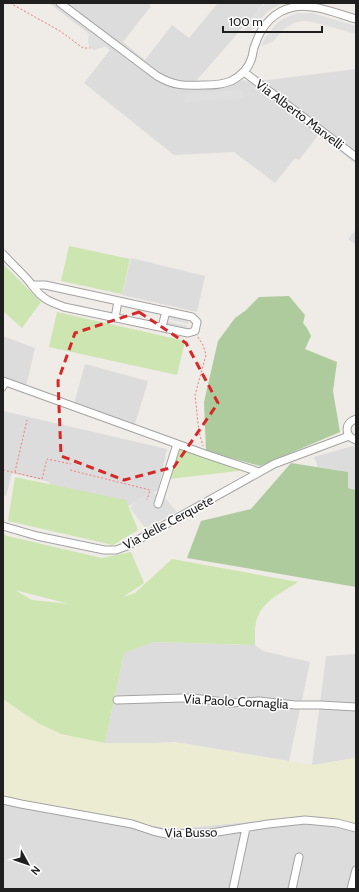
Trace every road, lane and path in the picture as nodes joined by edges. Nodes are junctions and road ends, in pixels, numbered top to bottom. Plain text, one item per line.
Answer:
1 (10, 3) edge
2 (60, 3) edge
3 (356, 19) edge
4 (90, 48) dead end
5 (244, 72) junction
6 (356, 155) edge
7 (3, 254) edge
8 (32, 285) junction
9 (118, 300) junction
10 (166, 311) junction
11 (114, 318) junction
12 (162, 327) junction
13 (195, 331) junction
14 (4, 384) edge
15 (356, 419) edge
16 (27, 420) dead end
17 (349, 436) junction
18 (356, 440) edge
19 (177, 444) junction
20 (205, 454) junction
21 (71, 464) dead end
22 (3, 470) edge
23 (70, 470) dead end
24 (15, 472) junction
25 (259, 472) junction
26 (147, 500) dead end
27 (158, 504) dead end
28 (3, 526) edge
29 (117, 700) dead end
30 (356, 707) edge
31 (3, 800) edge
32 (246, 828) junction
33 (356, 828) edge
34 (299, 857) dead end
35 (356, 870) edge
36 (233, 889) edge
37 (292, 889) edge
38 (351, 889) edge

1 - 4 path
2 - 5 street
3 - 5 street
5 - 6 street, Via Alberto Marvelli
7 - 8 street
8 - 9 street
8 - 11 street
9 - 10 street
9 - 11 street
10 - 12 street
10 - 13 street
11 - 12 street
12 - 13 street
13 - 20 path
14 - 19 street
15 - 17 street
16 - 24 path
17 - 18 street
17 - 25 street, Via delle Cerquete
19 - 20 street
19 - 27 street
20 - 25 street
21 - 24 path
22 - 24 path
23 - 26 path
25 - 28 street, Via delle Cerquete
29 - 30 street, Via Paolo Cornaglia
31 - 32 street, Via Busso
32 - 33 street, Via Busso
32 - 36 street
34 - 37 street
35 - 38 street

